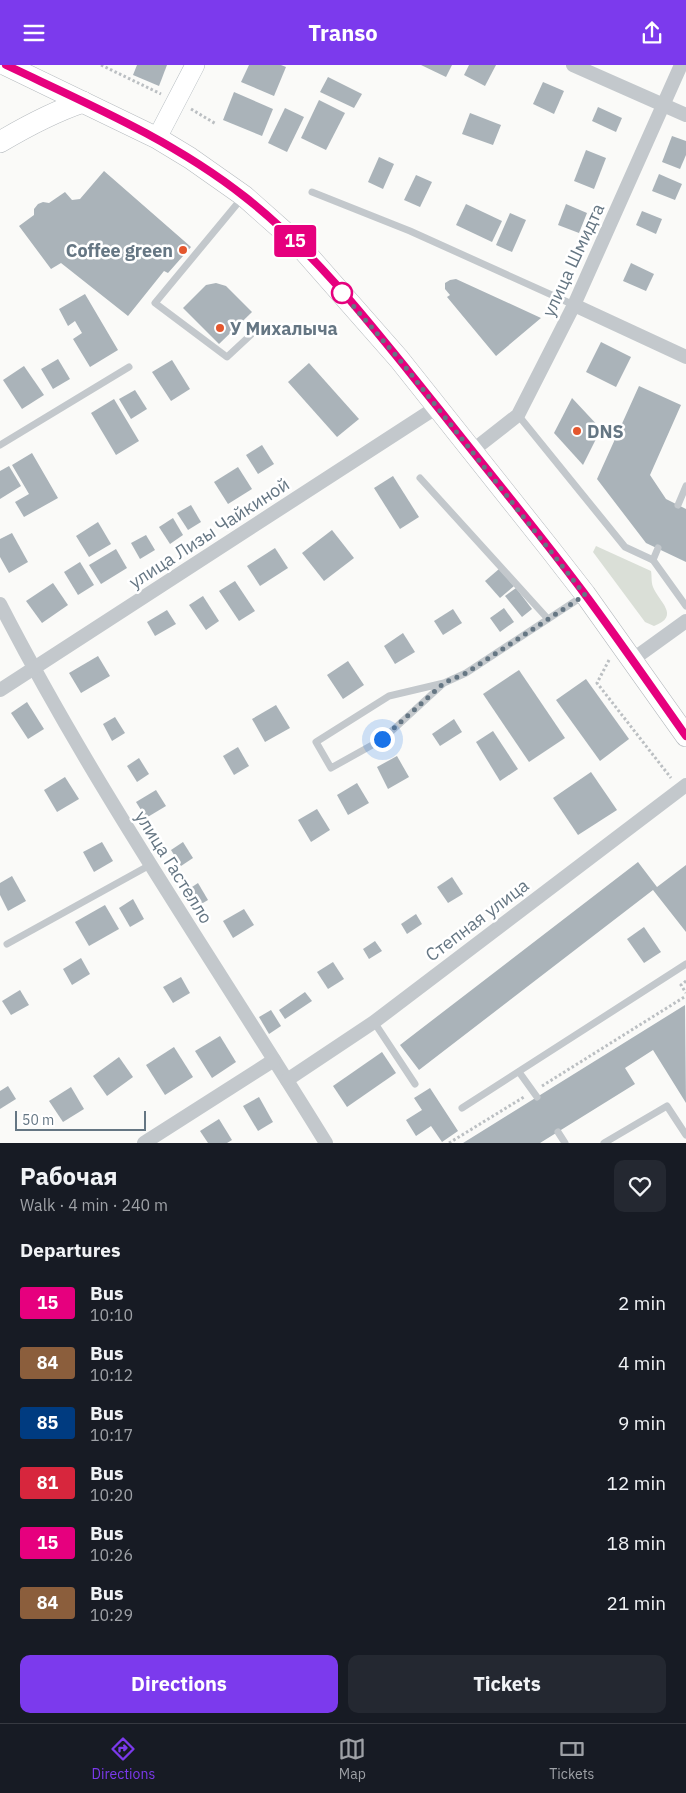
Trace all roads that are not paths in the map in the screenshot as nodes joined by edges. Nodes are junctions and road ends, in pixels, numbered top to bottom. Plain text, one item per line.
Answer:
1 (6, 65) edge
2 (195, 65) edge
3 (573, 65) edge
4 (681, 65) edge
5 (83, 102) junction
6 (664, 105) junction
7 (686, 115) edge
8 (157, 138) junction
9 (0, 143) edge
10 (312, 192) dead end
11 (244, 196) junction
12 (574, 305) junction
13 (256, 330) dead end
14 (686, 357) edge
15 (129, 367) dead end
16 (437, 407) junction
17 (518, 415) junction
18 (0, 445) edge
19 (472, 451) junction
20 (420, 478) dead end
21 (685, 489) edge
22 (678, 505) dead end
23 (658, 549) dead end
24 (654, 560) junction
25 (585, 595) junction
26 (0, 604) edge
27 (686, 606) edge
28 (548, 619) junction
29 (686, 621) edge
30 (632, 660) junction
31 (33, 669) junction
32 (444, 683) junction
33 (0, 690) edge
34 (686, 736) edge
35 (686, 785) edge
36 (150, 865) junction
37 (7, 944) dead end
38 (686, 964) edge
39 (374, 1022) junction
40 (274, 1060) junction
41 (519, 1072) junction
42 (287, 1080) junction
43 (415, 1084) dead end
44 (535, 1095) road end
45 (462, 1108) dead end
46 (558, 1132) dead end
47 (686, 1135) edge
48 (144, 1143) edge
49 (326, 1143) edge
50 (565, 1143) edge
51 (604, 1143) edge

1 - 5 main road
2 - 8 street
3 - 6 street
4 - 6 street, улица Шмидта
5 - 8 main road
5 - 9 main road
6 - 7 street
6 - 12 street, улица Шмидта
8 - 11 main road
10 - 12 lane
11 - 13 lane
11 - 16 main road
12 - 14 street
12 - 17 street, улица Шмидта
15 - 18 lane
16 - 19 main road
16 - 31 street, улица Лизы Чайкиной
17 - 19 street, улица Шмидта
17 - 24 lane
19 - 25 main road
20 - 28 lane
21 - 22 lane
23 - 24 lane
24 - 27 lane
25 - 28 lane
25 - 30 main road
26 - 31 street, улица Гастелло
28 - 32 lane
29 - 30 street
30 - 34 main road
31 - 33 street, улица Лизы Чайкиной
31 - 36 street, улица Гастелло
32 - 32 lane
35 - 39 street, Степная улица
36 - 37 lane
36 - 40 street, улица Гастелло
38 - 41 lane
39 - 42 street, Степная улица
39 - 43 lane
40 - 42 street, улица Гастелло
40 - 48 street
41 - 44 lane
41 - 45 lane
42 - 49 street, улица Гастелло
46 - 50 lane
47 - 51 lane

